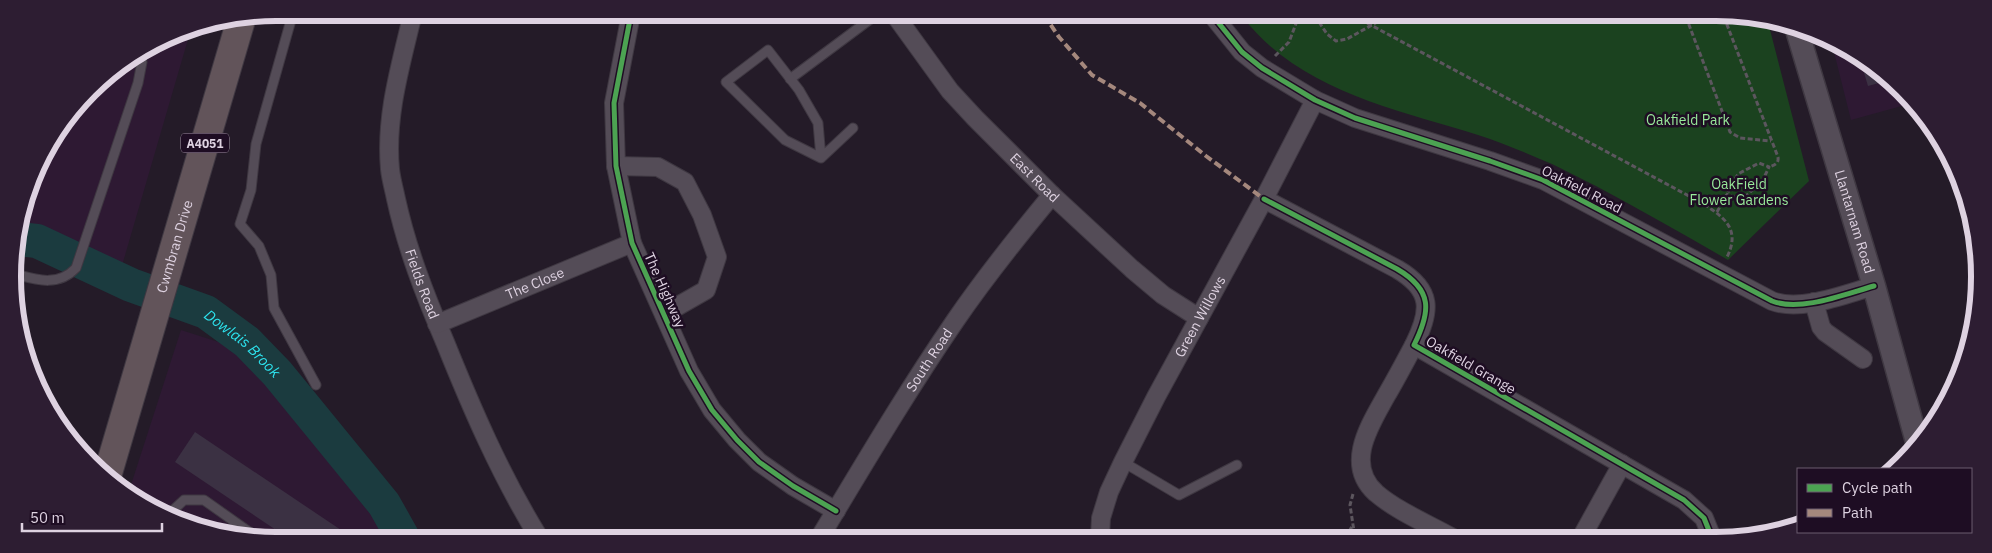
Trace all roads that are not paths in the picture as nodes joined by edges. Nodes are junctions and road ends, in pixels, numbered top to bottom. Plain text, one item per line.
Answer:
1 (290, 21) edge
2 (411, 21) edge
3 (630, 21) edge
4 (867, 21) edge
5 (900, 21) edge
6 (1217, 21) edge
7 (240, 24) edge
8 (1799, 35) edge
9 (141, 60) edge
10 (790, 79) junction
11 (1315, 100) junction
12 (853, 128) dead end
13 (821, 158) junction
14 (616, 166) junction
15 (1052, 195) junction
16 (1264, 199) junction
17 (632, 243) junction
18 (21, 276) edge
19 (1874, 286) junction
20 (1814, 302) junction
21 (664, 314) junction
22 (1198, 318) junction
23 (437, 324) junction
24 (1414, 345) junction
25 (1863, 359) dead end
26 (316, 385) dead end
27 (1915, 435) edge
28 (1124, 462) junction
29 (1237, 464) dead end
30 (1622, 464) junction
31 (109, 469) edge
32 (174, 510) edge
33 (836, 511) junction
34 (247, 530) edge
35 (536, 532) edge
36 (823, 532) edge
37 (1100, 532) edge
38 (1442, 532) edge
39 (1584, 532) edge
40 (1710, 532) edge

1 - 26 lane
2 - 23 street, Fields Road
3 - 14 street, The Highway
4 - 10 lane
5 - 15 street, East Road
6 - 11 street, Oakfield Road
7 - 31 main road, Cwmbran Drive / A4051
8 - 19 street, Llantarnam Road
9 - 18 lane
10 - 13 lane
10 - 13 lane
11 - 16 street, Green Willows
11 - 20 street, Oakfield Road
12 - 13 lane
14 - 17 street, The Highway
14 - 21 street, The Highway
15 - 22 street, East Road
15 - 33 street, South Road
16 - 22 street, Green Willows
16 - 24 street, Oakfield Grange
17 - 21 street, The Highway
17 - 23 street, The Close
19 - 20 street, Oakfield Road
19 - 27 street, Llantarnam Road
20 - 25 street
21 - 33 street, The Highway
22 - 28 street, Green Willows
23 - 35 street, Fields Road
24 - 30 street, Oakfield Grange
24 - 38 street, Oakfield Grange
28 - 29 lane
28 - 37 street, Green Willows
30 - 39 street
30 - 40 street, Oakfield Grange
32 - 34 lane
33 - 36 street, South Road

